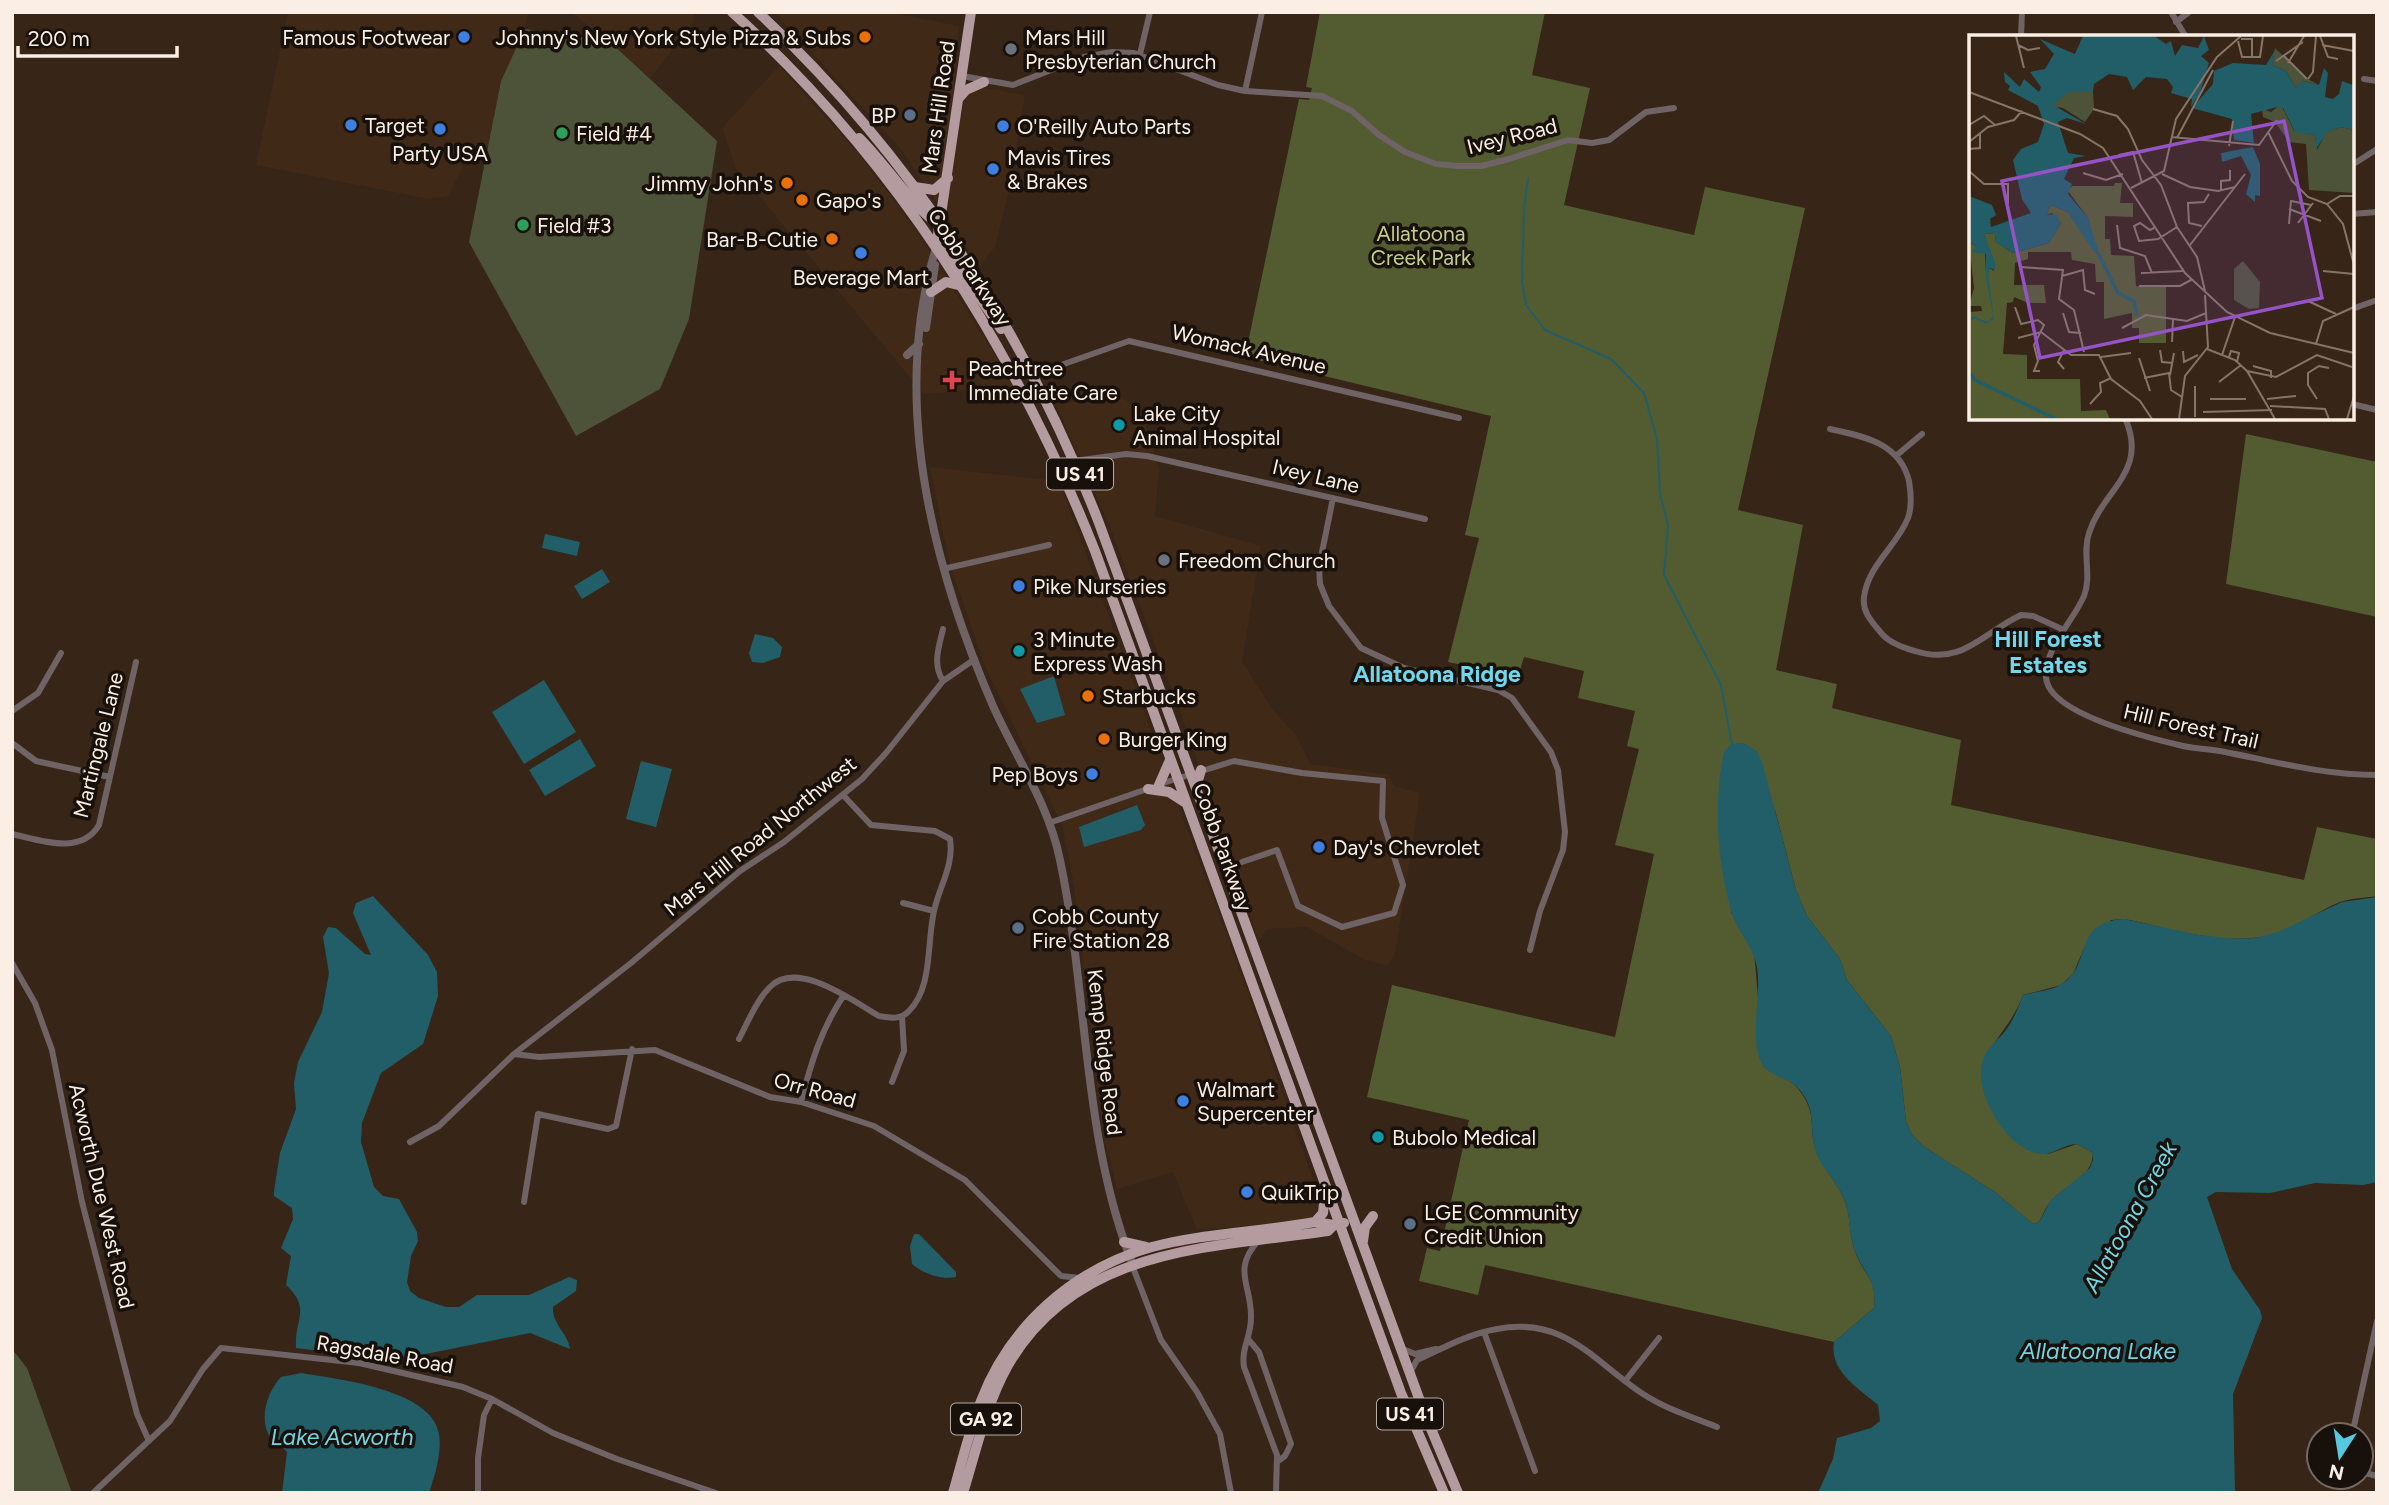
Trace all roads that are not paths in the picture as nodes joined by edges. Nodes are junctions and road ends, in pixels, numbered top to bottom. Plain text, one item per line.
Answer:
1 (732, 12) edge
2 (758, 12) edge
3 (971, 12) edge
4 (1150, 12) edge
5 (1262, 12) edge
6 (2022, 12) edge
7 (2171, 12) edge
8 (2189, 12) edge
9 (2176, 22) junction
10 (2021, 35) edge
11 (2185, 35) edge
12 (1140, 54) junction
13 (962, 76) junction
14 (2364, 79) dead end
15 (2377, 81) edge
16 (984, 82) junction
17 (1245, 91) junction
18 (959, 98) junction
19 (1674, 108) dead end
20 (835, 119) junction
21 (2377, 149) edge
22 (2354, 163) edge
23 (948, 178) junction
24 (914, 187) junction
25 (2377, 212) edge
26 (2354, 214) edge
27 (941, 223) junction
28 (936, 248) junction
29 (961, 286) junction
30 (932, 292) junction
31 (2377, 300) edge
32 (2354, 308) edge
33 (919, 344) junction
34 (1016, 345) junction
35 (907, 355) dead end
36 (919, 357) junction
37 (1032, 374) junction
38 (2354, 404) edge
39 (2377, 410) edge
40 (1459, 418) dead end
41 (2126, 420) edge
42 (1830, 429) dead end
43 (1922, 434) dead end
44 (1897, 455) junction
45 (1074, 461) junction
46 (1333, 498) junction
47 (1425, 519) dead end
48 (1049, 545) dead end
49 (943, 569) junction
50 (943, 629) dead end
51 (2064, 630) junction
52 (61, 653) dead end
53 (975, 659) junction
54 (136, 662) dead end
55 (1138, 669) junction
56 (943, 681) junction
57 (12, 711) edge
58 (12, 743) edge
59 (1170, 758) junction
60 (1196, 772) junction
61 (2377, 775) edge
62 (110, 777) junction
63 (1178, 778) junction
64 (1153, 787) junction
65 (843, 795) junction
66 (1187, 804) junction
67 (1049, 822) junction
68 (12, 834) edge
69 (1242, 862) dead end
70 (1234, 892) junction
71 (903, 903) dead end
72 (934, 911) junction
73 (1530, 950) dead end
74 (12, 963) edge
75 (844, 995) junction
76 (902, 1016) junction
77 (739, 1039) dead end
78 (632, 1049) junction
79 (514, 1054) junction
80 (892, 1082) dead end
81 (1294, 1099) junction
82 (800, 1102) junction
83 (410, 1142) dead end
84 (1323, 1180) junction
85 (524, 1202) dead end
86 (1373, 1216) dead end
87 (1315, 1222) junction
88 (1344, 1223) junction
89 (1259, 1240) junction
90 (1124, 1242) junction
91 (1229, 1244) junction
92 (1363, 1244) junction
93 (1152, 1247) junction
94 (1245, 1258) junction
95 (1130, 1259) junction
96 (1061, 1276) junction
97 (1080, 1278) junction
98 (1060, 1293) junction
99 (2377, 1321) edge
100 (1484, 1332) junction
101 (1660, 1338) dead end
102 (1248, 1339) junction
103 (1400, 1346) junction
104 (1438, 1348) junction
105 (1411, 1376) junction
106 (1625, 1381) junction
107 (492, 1399) junction
108 (2356, 1421) edge
109 (1717, 1427) dead end
110 (149, 1441) junction
111 (1278, 1461) junction
112 (1535, 1471) dead end
113 (93, 1493) edge
114 (478, 1493) edge
115 (716, 1493) edge
116 (953, 1493) edge
117 (963, 1493) edge
118 (1231, 1493) edge
119 (1276, 1493) edge
120 (1444, 1493) edge
121 (1458, 1493) edge

1 - 20 main road, Cobb Parkway / US 41
2 - 24 main road, Cobb Parkway / US 41
3 - 13 main road, Mars Hill Road
4 - 12 street
5 - 17 street
6 - 10 street
7 - 9 street
8 - 9 street
9 - 11 street
12 - 16 street, Ivey Road
12 - 17 street, Ivey Road
13 - 16 street, Ivey Road
13 - 18 main road, Mars Hill Road
14 - 15 street
16 - 18 main road
17 - 19 street, Ivey Road
18 - 23 main road, Mars Hill Road
20 - 27 main road
20 - 28 main road, Cobb Parkway / US 41
21 - 22 street
23 - 24 main road
23 - 27 main road, Mars Hill Road
24 - 27 main road, Cobb Parkway / US 41
25 - 26 street
27 - 28 main road, Mars Hill Road
27 - 34 main road, Cobb Parkway / US 41
28 - 29 main road, Cobb Parkway / US 41
28 - 30 street
28 - 33 street
28 - 34 main road
29 - 30 main road
29 - 55 main road, Cobb Parkway / US 41
30 - 36 street
31 - 32 street
33 - 35 street
33 - 36 street
34 - 37 main road, Cobb Parkway / US 41
36 - 49 street
37 - 40 street, Womack Avenue
37 - 45 main road, Cobb Parkway / US 41
38 - 39 street
41 - 51 street, Hill Forest Trail
42 - 44 street
43 - 44 street
44 - 51 street
45 - 46 street, Ivey Lane
45 - 60 main road, Cobb Parkway / US 41
46 - 47 street, Ivey Lane
46 - 73 street
48 - 49 street
49 - 53 street
50 - 56 street
51 - 61 street, Hill Forest Trail
52 - 57 street
53 - 56 street, Mars Hill Road Northwest
53 - 67 street, Kemp Ridge Road
54 - 62 street, Martingale Lane
55 - 59 main road, Cobb Parkway / US 41
55 - 60 main road
56 - 65 street, Mars Hill Road Northwest
58 - 62 street
59 - 63 main road, Cobb Parkway / US 41
59 - 64 main road
60 - 63 street
60 - 69 street
60 - 70 main road, Cobb Parkway / US 41
62 - 68 street, Martingale Lane
63 - 64 street
63 - 66 main road, Cobb Parkway / US 41
63 - 70 main road
64 - 66 main road
64 - 67 street
65 - 72 street
65 - 79 street, Mars Hill Road Northwest
66 - 81 main road, Cobb Parkway / US 41
67 - 90 street, Kemp Ridge Road
70 - 88 main road, Cobb Parkway / US 41
71 - 72 street
72 - 76 street
74 - 110 street, Acworth Due West Road
75 - 76 street
75 - 77 street
75 - 82 street
76 - 80 street
78 - 79 street, Orr Road
78 - 82 street, Orr Road
78 - 85 street
79 - 83 street, Mars Hill Road Northwest
81 - 84 main road, Cobb Parkway / US 41
81 - 88 main road
82 - 96 street, Orr Road
84 - 87 main road
84 - 88 main road, Cobb Parkway / US 41
86 - 92 main road
87 - 88 main road, GA 92
87 - 93 main road, GA 92
88 - 89 main road, GA 92
88 - 92 main road, Cobb Parkway / US 41
88 - 120 main road, Cobb Parkway / US 41
89 - 91 main road, GA 92
89 - 94 street
90 - 93 main road
90 - 95 street, Kemp Ridge Road
91 - 94 street
91 - 95 main road, GA 92
92 - 103 main road, Cobb Parkway / US 41
93 - 95 main road, GA 92
94 - 102 street
95 - 97 main road, GA 92
95 - 117 main road, GA 92
95 - 118 street
96 - 97 street
96 - 98 street
97 - 98 main road, GA 92
98 - 116 main road, GA 92
99 - 108 street
100 - 104 street
100 - 106 street
100 - 112 street
101 - 106 street
102 - 111 street
102 - 111 street
103 - 104 street
103 - 105 main road, Cobb Parkway / US 41
104 - 105 street
105 - 121 main road, Cobb Parkway / US 41
106 - 109 street
107 - 110 street, Ragsdale Road
107 - 114 street
107 - 115 street, Ragsdale Road
110 - 113 street, Ragsdale Road
111 - 119 street

